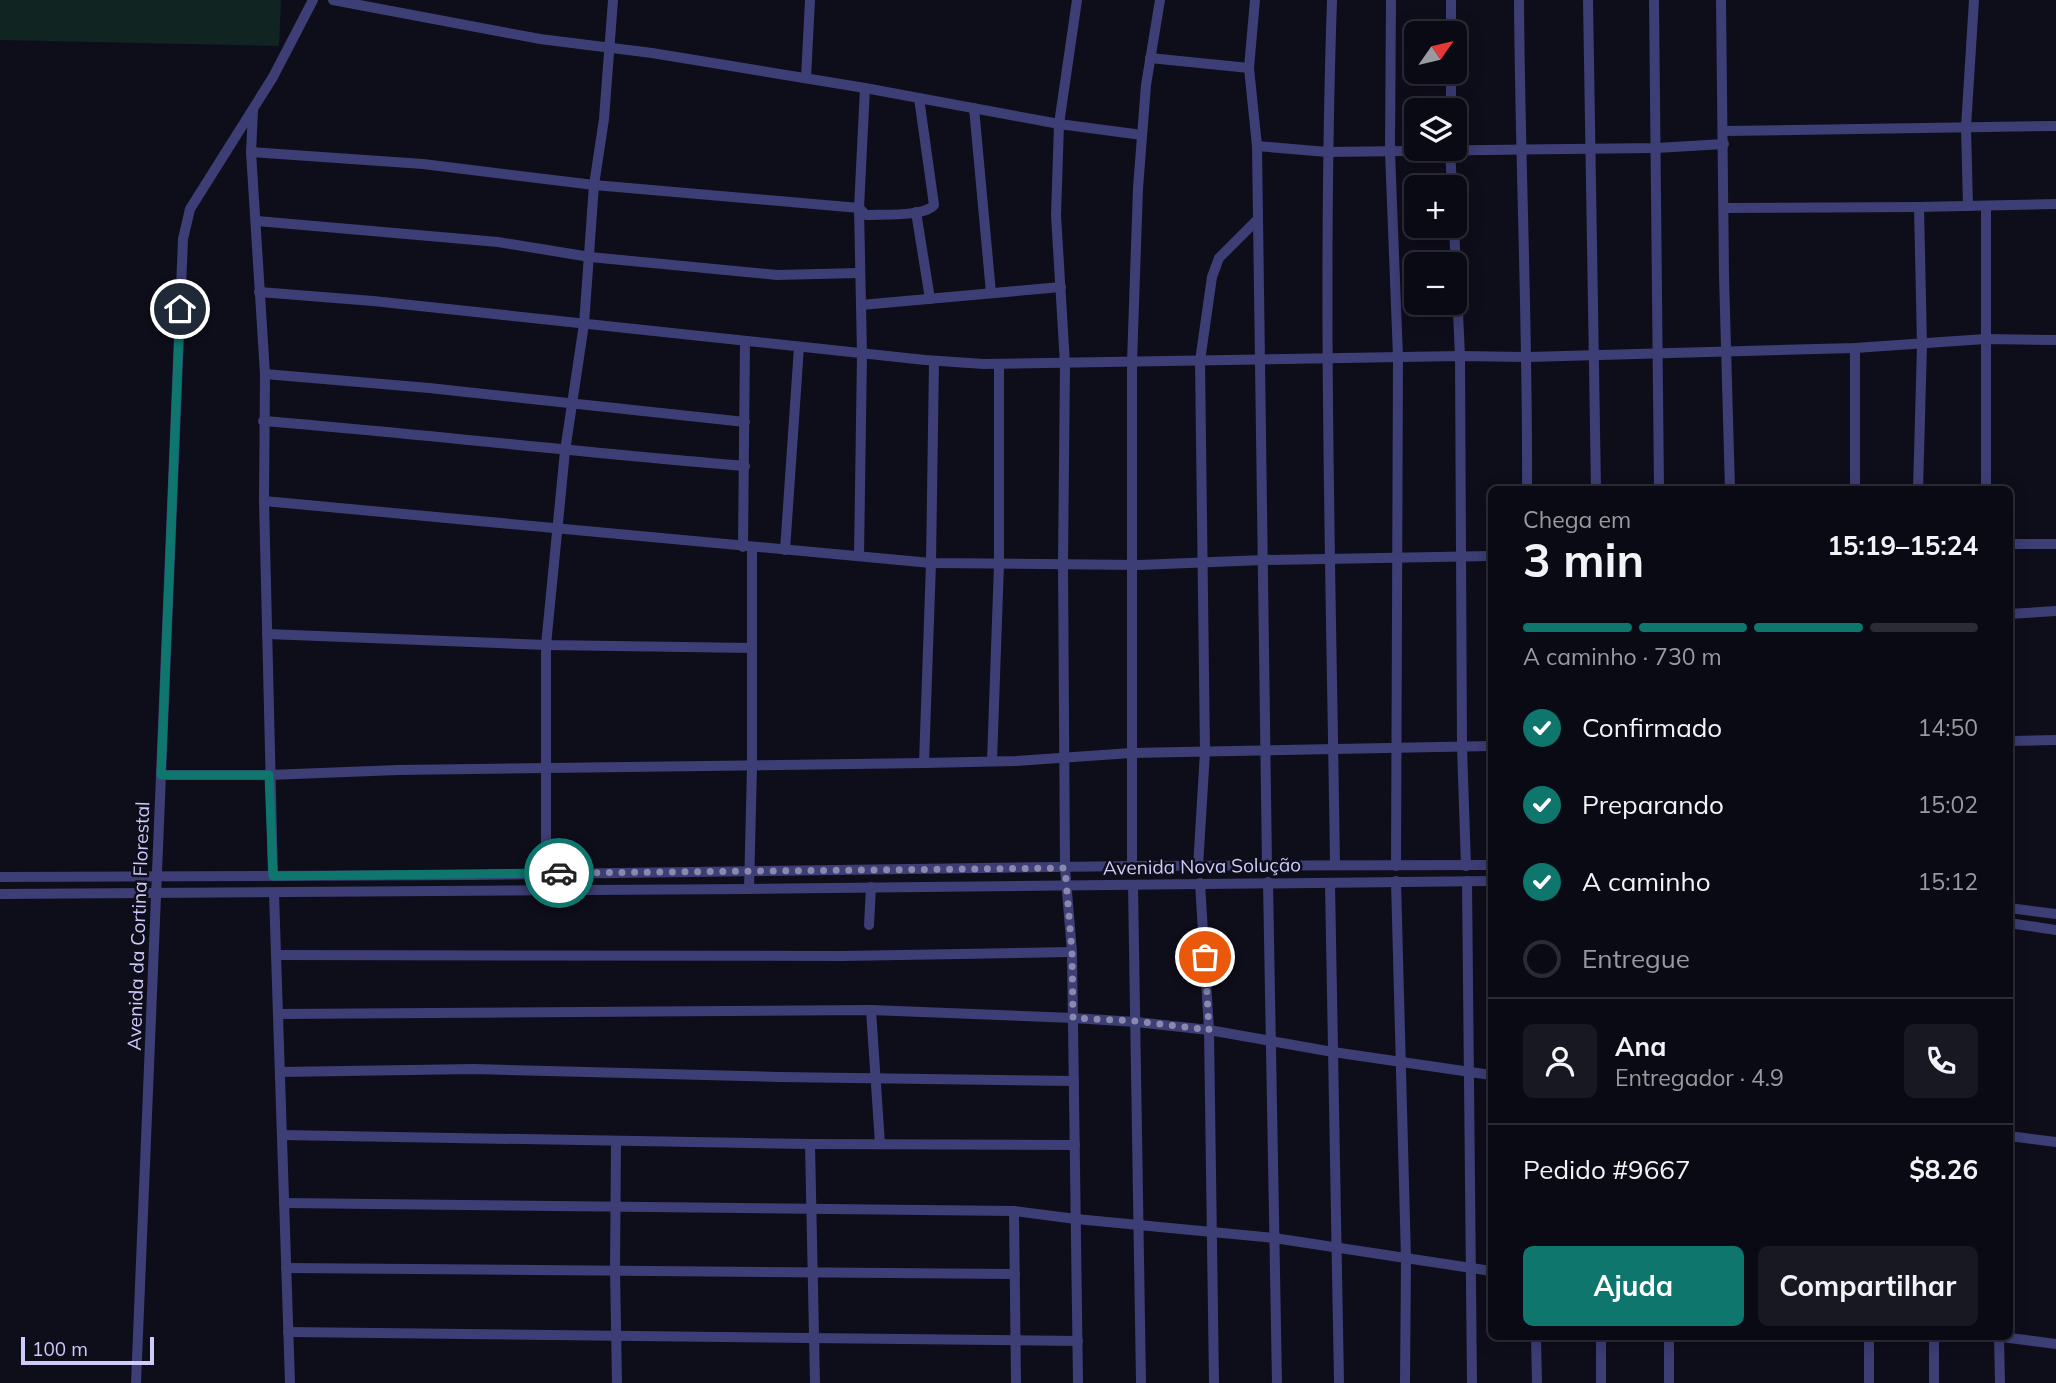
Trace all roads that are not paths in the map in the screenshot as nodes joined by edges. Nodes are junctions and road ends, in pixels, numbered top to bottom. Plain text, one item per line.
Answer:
1 (313, 0) edge
2 (333, 0) edge
3 (613, 0) edge
4 (810, 0) edge
5 (1077, 0) edge
6 (1160, 0) edge
7 (1255, 0) edge
8 (1332, 0) edge
9 (1391, 0) edge
10 (1451, 0) edge
11 (1519, 0) edge
12 (1588, 0) edge
13 (1654, 0) edge
14 (1721, 0) edge
15 (1974, 0) edge
16 (1451, 21) edge
17 (610, 50) junction
18 (1150, 58) junction
19 (1249, 68) junction
20 (806, 78) junction
21 (865, 88) junction
22 (919, 98) junction
23 (254, 107) junction
24 (974, 108) junction
25 (1059, 124) junction
26 (2056, 125) edge
27 (1966, 127) junction
28 (1724, 131) junction
29 (1142, 135) junction
30 (1724, 144) junction
31 (1257, 146) junction
32 (1656, 148) junction
33 (1590, 149) junction
34 (1467, 150) edge
35 (1520, 150) junction
36 (251, 152) junction
37 (1327, 152) junction
38 (1390, 152) junction
39 (1404, 152) edge
40 (594, 185) junction
41 (2056, 204) edge
42 (1968, 206) junction
43 (1986, 206) junction
44 (1919, 207) junction
45 (859, 208) junction
46 (1724, 208) junction
47 (916, 212) junction
48 (1258, 219) junction
49 (257, 221) junction
50 (1455, 238) edge
51 (590, 257) junction
52 (859, 273) junction
53 (1061, 287) junction
54 (259, 292) junction
55 (990, 293) junction
56 (930, 299) junction
57 (861, 305) junction
58 (584, 324) junction
59 (1985, 339) junction
60 (2056, 340) edge
61 (745, 341) junction
62 (1922, 345) junction
63 (799, 347) junction
64 (1855, 348) junction
65 (1726, 351) junction
66 (862, 354) junction
67 (1657, 354) junction
68 (1594, 355) junction
69 (1460, 356) junction
70 (1398, 357) junction
71 (1528, 357) junction
72 (1329, 359) junction
73 (1260, 360) junction
74 (934, 361) junction
75 (1200, 361) junction
76 (1132, 362) junction
77 (999, 364) junction
78 (1065, 364) junction
79 (265, 374) junction
80 (572, 405) junction
81 (263, 421) junction
82 (745, 422) junction
83 (565, 451) junction
84 (745, 467) junction
85 (1527, 486) edge
86 (1596, 486) edge
87 (1659, 486) edge
88 (1730, 486) edge
89 (1855, 486) edge
90 (1918, 486) edge
91 (1986, 486) edge
92 (264, 501) junction
93 (557, 527) junction
94 (2013, 544) edge
95 (2056, 544) edge
96 (747, 547) junction
97 (785, 550) junction
98 (859, 556) junction
99 (1461, 556) junction
100 (1488, 556) edge
101 (1330, 559) junction
102 (1396, 559) junction
103 (1263, 560) junction
104 (1203, 562) junction
105 (931, 563) junction
106 (1063, 563) junction
107 (999, 564) junction
108 (1131, 564) junction
109 (2056, 611) edge
110 (2013, 614) edge
111 (267, 634) junction
112 (547, 645) junction
113 (752, 648) junction
114 (2056, 740) edge
115 (2013, 741) edge
116 (1488, 746) edge
117 (1462, 747) junction
118 (1396, 748) junction
119 (1266, 749) junction
120 (1333, 750) junction
121 (1205, 752) junction
122 (1131, 753) junction
123 (1066, 757) junction
124 (992, 761) junction
125 (924, 763) junction
126 (752, 767) junction
127 (548, 768) junction
128 (161, 775) junction
129 (269, 775) junction
130 (1335, 865) junction
131 (1488, 865) edge
132 (1132, 866) junction
133 (1267, 866) junction
134 (1396, 866) junction
135 (1466, 866) junction
136 (1198, 867) junction
137 (1065, 868) junction
138 (748, 872) junction
139 (547, 873) junction
140 (273, 876) junction
141 (0, 877) edge
142 (157, 877) junction
143 (1396, 881) junction
144 (1467, 881) junction
145 (1488, 881) edge
146 (1268, 882) junction
147 (1200, 883) junction
148 (1330, 883) junction
149 (1133, 885) junction
150 (1067, 886) junction
151 (871, 887) junction
152 (749, 889) junction
153 (274, 893) junction
154 (0, 894) edge
155 (157, 894) junction
156 (2013, 909) edge
157 (2056, 914) edge
158 (2013, 924) edge
159 (870, 925) dead end
160 (2056, 930) edge
161 (1072, 952) junction
162 (276, 955) junction
163 (871, 1010) junction
164 (278, 1014) junction
165 (1073, 1018) junction
166 (1136, 1021) junction
167 (1209, 1030) junction
168 (1271, 1042) junction
169 (1333, 1052) junction
170 (1401, 1062) junction
171 (1468, 1070) junction
172 (279, 1072) junction
173 (1488, 1074) edge
174 (874, 1078) junction
175 (1074, 1081) junction
176 (282, 1135) junction
177 (2013, 1137) edge
178 (616, 1141) junction
179 (2056, 1142) edge
180 (810, 1144) junction
181 (880, 1144) junction
182 (1075, 1145) junction
183 (284, 1203) junction
184 (616, 1207) junction
185 (811, 1208) junction
186 (1014, 1210) junction
187 (1076, 1219) junction
188 (1139, 1226) junction
189 (1212, 1233) junction
190 (1274, 1238) junction
191 (1337, 1249) junction
192 (1406, 1259) junction
193 (286, 1268) junction
194 (1472, 1268) junction
195 (615, 1270) junction
196 (1488, 1271) edge
197 (812, 1273) junction
198 (1015, 1274) junction
199 (288, 1332) junction
200 (617, 1336) junction
201 (814, 1338) junction
202 (2013, 1339) edge
203 (1016, 1340) junction
204 (1536, 1340) edge
205 (1601, 1340) edge
206 (1668, 1340) edge
207 (1869, 1340) edge
208 (1934, 1340) edge
209 (2000, 1340) edge
210 (1078, 1341) junction
211 (2056, 1345) edge
212 (136, 1383) edge
213 (290, 1383) edge
214 (617, 1383) edge
215 (815, 1383) edge
216 (1016, 1383) edge
217 (1078, 1383) edge
218 (1141, 1383) edge
219 (1214, 1383) edge
220 (1277, 1383) edge
221 (1339, 1383) edge
222 (1405, 1383) edge
223 (1472, 1383) edge
224 (1537, 1383) edge
225 (1601, 1383) edge
226 (1669, 1383) edge
227 (1869, 1383) edge
228 (1934, 1383) edge
229 (2000, 1383) edge

1 - 23 street, Avenida da Cortina Florestal
2 - 17 street
3 - 17 street
4 - 20 street
5 - 25 street
6 - 18 street
7 - 19 street
8 - 37 street
9 - 38 street
10 - 16 street
11 - 35 street
12 - 33 street
13 - 32 street
14 - 28 street
15 - 27 street
17 - 20 street
17 - 40 street
18 - 19 street
18 - 29 street
19 - 31 street
20 - 21 street
21 - 22 street
21 - 45 street
22 - 24 street
22 - 47 street
23 - 36 street
23 - 128 street, Avenida da Cortina Florestal
24 - 25 street
24 - 55 street
25 - 29 street
25 - 53 street
26 - 27 street
27 - 28 street
27 - 42 street
28 - 30 street
29 - 76 street
30 - 32 street
30 - 46 street
31 - 37 street
31 - 48 street
32 - 33 street
32 - 67 street
33 - 35 street
33 - 68 street
34 - 35 street
35 - 71 street
36 - 40 street
36 - 49 street
37 - 38 street
37 - 72 street
38 - 39 street
38 - 70 street
40 - 45 street
40 - 51 street
41 - 43 street
42 - 43 street
42 - 44 street
43 - 59 street
44 - 46 street
44 - 62 street
45 - 47 street
45 - 52 street
46 - 65 street
47 - 56 street
48 - 73 street
48 - 75 street
49 - 51 street
49 - 54 street
50 - 69 street
51 - 52 street
51 - 58 street
52 - 57 street
53 - 55 street
53 - 78 street
54 - 58 street
54 - 79 street
55 - 56 street
56 - 57 street
57 - 66 street
58 - 61 street
58 - 80 street
59 - 60 street
59 - 62 street
59 - 91 street
61 - 63 street
61 - 82 street
62 - 64 street
62 - 90 street
63 - 66 street
63 - 97 street
64 - 65 street
64 - 89 street
65 - 67 street
65 - 88 street
66 - 74 street
66 - 98 street
67 - 68 street
67 - 87 street
68 - 71 street
68 - 86 street
69 - 70 street
69 - 71 street
69 - 99 street
70 - 72 street
70 - 102 street
71 - 85 street
72 - 73 street
72 - 101 street
73 - 75 street
73 - 103 street
74 - 77 street
74 - 105 street
75 - 76 street
75 - 104 street
76 - 78 street
76 - 108 street
77 - 78 street
77 - 107 street
78 - 106 street
79 - 80 street
79 - 81 street
80 - 82 street
80 - 83 street
81 - 83 street
81 - 92 street
82 - 84 street
83 - 84 street
83 - 93 street
84 - 96 street
92 - 93 street
92 - 111 street
93 - 96 street
93 - 112 street
94 - 95 street
96 - 97 street
96 - 113 street
97 - 98 street
98 - 105 street
99 - 100 street
99 - 102 street
99 - 117 street
101 - 102 street
101 - 103 street
101 - 120 street
102 - 118 street
103 - 104 street
103 - 119 street
104 - 108 street
104 - 121 street
105 - 107 street
105 - 125 street
106 - 107 street
106 - 108 street
106 - 123 street
107 - 124 street
108 - 122 street
109 - 110 street
111 - 112 street
111 - 129 street
112 - 113 street
112 - 127 street
113 - 126 street
114 - 115 street
116 - 117 street
117 - 118 street
117 - 135 street
118 - 120 street
118 - 134 street
119 - 120 street
119 - 121 street
119 - 133 street
120 - 130 street
121 - 122 street
121 - 136 street
122 - 123 street
122 - 132 street
123 - 124 street
123 - 137 street
124 - 125 street
125 - 126 street
126 - 127 street
126 - 138 street
127 - 129 street
127 - 139 street
128 - 129 street
128 - 142 street, Avenida da Cortina Florestal
129 - 140 street
130 - 133 street, Avenida Nova Solução
130 - 134 street, Avenida Nova Solução
131 - 135 street, Avenida Nova Solução
132 - 136 street, Avenida Nova Solução
132 - 137 street, Avenida Nova Solução
133 - 136 street, Avenida Nova Solução
134 - 135 street, Avenida Nova Solução
137 - 138 street, Avenida Nova Solução
137 - 150 street
138 - 139 street, Avenida Nova Solução
138 - 152 street
139 - 140 street, Avenida Nova Solução
140 - 142 street, Avenida Nova Solução
141 - 142 street, Avenida Nova Solução
142 - 155 street, Avenida da Cortina Florestal
143 - 144 street, Avenida Nova Solução
143 - 148 street, Avenida Nova Solução
143 - 170 street
144 - 145 street, Avenida Nova Solução
144 - 171 street
146 - 147 street, Avenida Nova Solução
146 - 148 street, Avenida Nova Solução
146 - 168 street
147 - 149 street, Avenida Nova Solução
147 - 167 street
148 - 169 street
149 - 150 street, Avenida Nova Solução
149 - 166 street
150 - 151 street, Avenida Nova Solução
150 - 161 street
151 - 152 street, Avenida Nova Solução
151 - 159 street
152 - 153 street, Avenida Nova Solução
153 - 155 street, Avenida Nova Solução
153 - 162 street
154 - 155 street, Avenida Nova Solução
155 - 212 street, Avenida da Cortina Florestal
156 - 157 street
158 - 160 street
161 - 162 street
161 - 165 street
162 - 164 street
163 - 164 street
163 - 165 street
163 - 174 street
164 - 172 street
165 - 166 street
165 - 175 street
166 - 167 street
166 - 188 street
167 - 168 street
167 - 189 street
168 - 169 street
168 - 190 street
169 - 170 street
169 - 191 street
170 - 171 street
170 - 192 street
171 - 173 street
171 - 194 street
172 - 174 street
172 - 176 street
174 - 175 street
174 - 181 street
175 - 182 street
176 - 178 street
176 - 183 street
177 - 179 street
178 - 180 street
178 - 184 street
180 - 181 street
180 - 185 street
181 - 182 street
182 - 187 street
183 - 184 street
183 - 193 street
184 - 185 street
184 - 195 street
185 - 186 street
185 - 197 street
186 - 187 street
186 - 198 street
187 - 188 street
187 - 210 street
188 - 189 street
188 - 218 street
189 - 190 street
189 - 219 street
190 - 191 street
190 - 220 street
191 - 192 street
191 - 221 street
192 - 194 street
192 - 222 street
193 - 195 street
193 - 199 street
194 - 196 street
194 - 223 street
195 - 197 street
195 - 200 street
197 - 198 street
197 - 201 street
198 - 203 street
199 - 200 street
199 - 213 street
200 - 201 street
200 - 214 street
201 - 203 street
201 - 215 street
202 - 211 street
203 - 210 street
203 - 216 street
204 - 224 street
205 - 225 street
206 - 226 street
207 - 227 street
208 - 228 street
209 - 229 street
210 - 217 street

